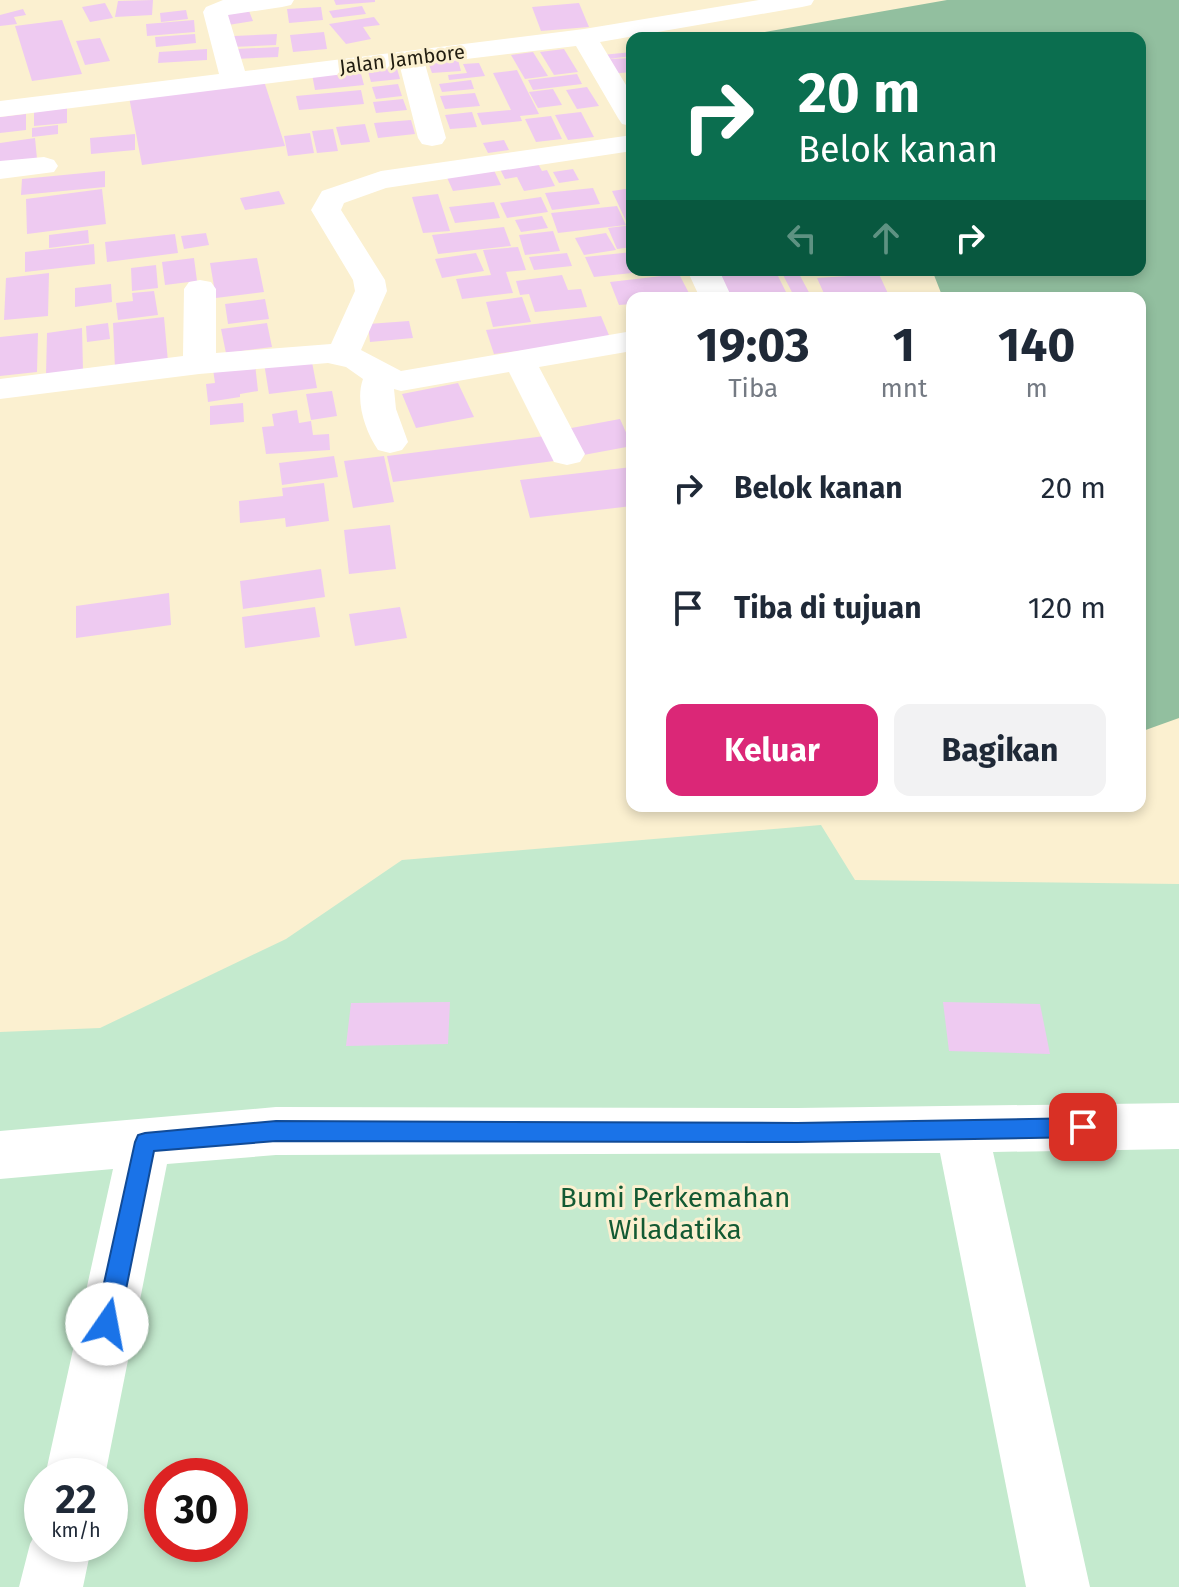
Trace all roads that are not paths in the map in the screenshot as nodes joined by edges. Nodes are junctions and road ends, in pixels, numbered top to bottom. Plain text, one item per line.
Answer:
1 (282, 0) edge
2 (802, 0) edge
3 (723, 6) edge
4 (584, 37) junction
5 (410, 58) junction
6 (234, 80) junction
7 (626, 108) edge
8 (0, 109) edge
9 (432, 138) dead end
10 (626, 144) edge
11 (44, 166) dead end
12 (0, 170) edge
13 (200, 289) dead end
14 (626, 342) edge
15 (343, 354) junction
16 (519, 360) junction
17 (199, 364) junction
18 (381, 376) junction
19 (0, 389) edge
20 (390, 442) dead end
21 (567, 454) dead end
22 (1179, 1126) edge
23 (961, 1128) junction
24 (145, 1142) junction
25 (0, 1155) edge
26 (79, 1458) edge
27 (57, 1562) edge
28 (51, 1587) edge
29 (1058, 1587) edge

1 - 6 street
2 - 3 street, Jalan Jambore
3 - 4 street, Jalan Jambore
4 - 5 street, Jalan Jambore
4 - 7 street
5 - 6 street, Jalan Jambore
5 - 9 street
6 - 8 street, Jalan Jambore
10 - 15 street
11 - 12 street
13 - 17 street
14 - 16 street
15 - 17 street
15 - 18 street
16 - 18 street
16 - 21 street
17 - 19 street
18 - 20 street
22 - 23 street
23 - 24 street
23 - 29 street
24 - 25 street
24 - 26 street
27 - 28 street

